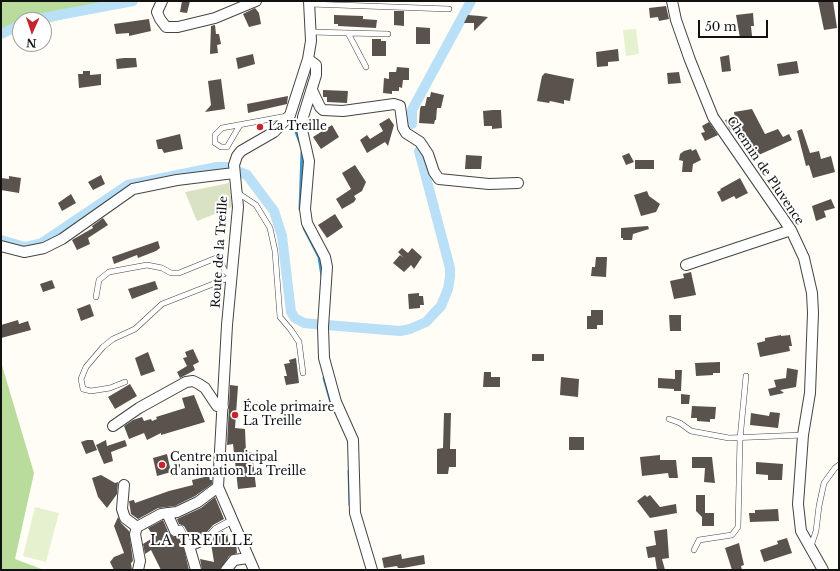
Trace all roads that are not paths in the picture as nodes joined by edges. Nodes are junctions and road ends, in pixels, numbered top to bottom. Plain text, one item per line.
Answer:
1 (162, 1) edge
2 (256, 1) edge
3 (672, 1) edge
4 (310, 2) edge
5 (449, 9) dead end
6 (311, 32) junction
7 (348, 33) junction
8 (388, 34) dead end
9 (308, 59) junction
10 (366, 68) dead end
11 (312, 90) junction
12 (290, 115) junction
13 (240, 125) junction
14 (234, 171) junction
15 (518, 183) dead end
16 (238, 193) junction
17 (791, 230) junction
18 (1, 246) edge
19 (686, 265) dead end
20 (231, 277) junction
21 (96, 296) dead end
22 (303, 373) dead end
23 (746, 376) dead end
24 (125, 382) dead end
25 (223, 407) junction
26 (669, 419) dead end
27 (113, 426) dead end
28 (803, 435) junction
29 (740, 439) junction
30 (839, 465) edge
31 (124, 485) dead end
32 (218, 487) junction
33 (167, 513) junction
34 (233, 520) junction
35 (137, 527) junction
36 (178, 530) joint
37 (208, 538) joint
38 (189, 546) junction
39 (810, 547) junction
40 (694, 550) dead end
41 (248, 558) junction
42 (138, 570) edge
43 (196, 570) edge
44 (226, 570) edge
45 (254, 570) edge
46 (372, 570) edge
47 (823, 570) edge

1 - 2 street
3 - 17 street, Chemin de Pluvence
4 - 5 lane
4 - 6 street
6 - 7 lane
6 - 9 street
7 - 8 lane
7 - 10 lane
9 - 11 street
9 - 12 street
11 - 15 street
11 - 46 street
12 - 13 lane
12 - 14 street
13 - 13 lane
14 - 16 street, Route de la Treille
14 - 18 street
16 - 20 street, Route de la Treille
16 - 22 lane
17 - 19 street
17 - 28 street, Chemin de Pluvence
20 - 21 lane
20 - 24 lane
20 - 25 street, Route de la Treille
23 - 29 lane
25 - 27 street
25 - 32 street, Route de la Treille
26 - 29 lane
28 - 29 lane
28 - 39 street, Chemin de Pluvence
29 - 40 lane
30 - 39 lane
31 - 35 street
32 - 33 street
32 - 34 street
33 - 35 street
33 - 36 street
34 - 37 street
34 - 41 street
35 - 42 street
36 - 38 street
37 - 38 street
38 - 43 street
39 - 47 street, Chemin de Pluvence
41 - 44 street
41 - 45 street

